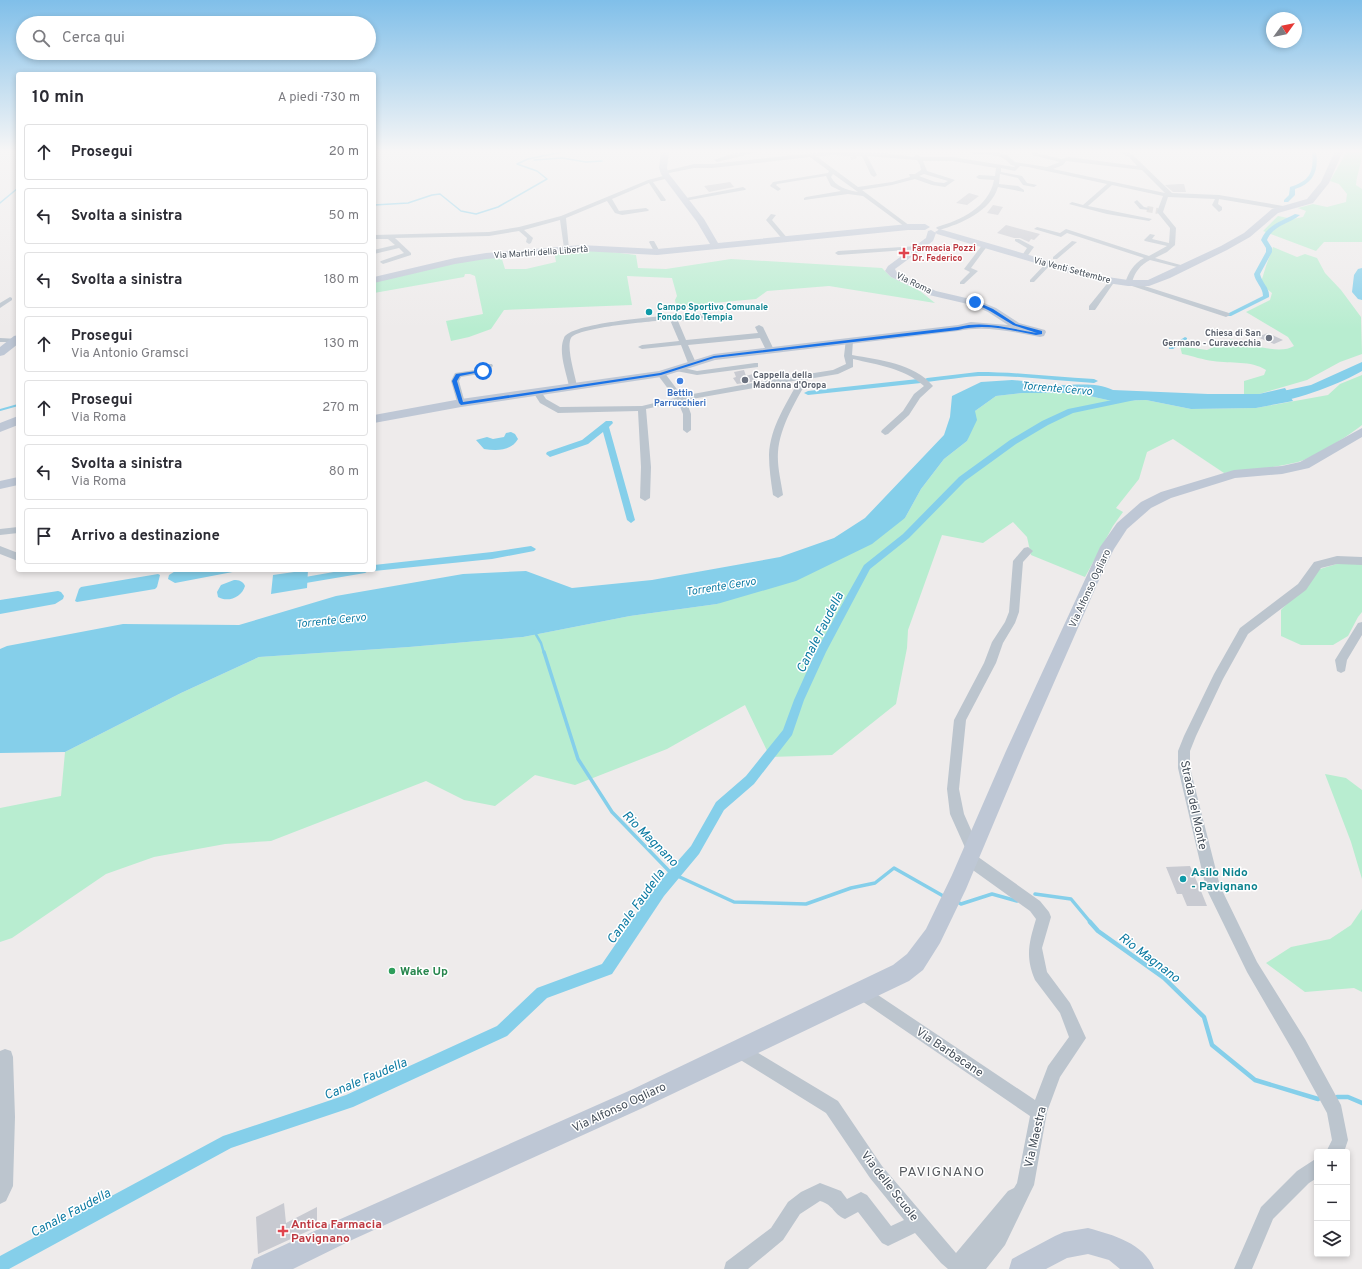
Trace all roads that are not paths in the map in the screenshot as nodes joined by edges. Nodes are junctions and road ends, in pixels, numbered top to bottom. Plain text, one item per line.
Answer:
1 (580, 210) edge
2 (617, 210) edge
3 (644, 210) edge
4 (693, 210) edge
5 (886, 210) edge
6 (976, 210) edge
7 (1098, 210) edge
8 (1136, 210) edge
9 (1161, 210) edge
10 (1279, 210) edge
11 (1160, 213) junction
12 (773, 215) dead end
13 (563, 217) junction
14 (1149, 219) junction
15 (1141, 223) dead end
16 (908, 227) junction
17 (520, 229) junction
18 (1037, 229) dead end
19 (934, 230) junction
20 (1152, 235) dead end
21 (376, 237) edge
22 (390, 237) junction
23 (786, 240) junction
24 (1017, 240) dead end
25 (529, 242) dead end
26 (652, 242) dead end
27 (1074, 242) dead end
28 (1172, 245) junction
29 (400, 246) junction
30 (985, 246) junction
31 (716, 247) junction
32 (566, 248) junction
33 (918, 248) junction
34 (376, 252) edge
35 (656, 252) junction
36 (838, 253) dead end
37 (1024, 257) junction
38 (1149, 258) junction
39 (1051, 261) junction
40 (384, 262) dead end
41 (1185, 267) junction
42 (376, 280) edge
43 (1032, 281) dead end
44 (1112, 281) junction
45 (962, 283) dead end
46 (1128, 283) junction
47 (10, 299) dead end
48 (0, 306) edge
49 (1092, 308) dead end
50 (710, 315) dead end
51 (1226, 315) dead end
52 (673, 319) junction
53 (759, 327) dead end
54 (763, 335) junction
55 (16, 339) edge
56 (0, 340) edge
57 (16, 340) edge
58 (849, 341) junction
59 (683, 343) junction
60 (642, 348) dead end
61 (770, 350) junction
62 (0, 353) edge
63 (848, 356) junction
64 (692, 363) junction
65 (755, 365) dead end
66 (489, 366) dead end
67 (679, 369) junction
68 (661, 374) junction
69 (805, 377) junction
70 (573, 386) junction
71 (537, 392) junction
72 (680, 399) junction
73 (461, 403) junction
74 (642, 408) junction
75 (376, 419) edge
76 (16, 421) edge
77 (0, 428) edge
78 (687, 430) dead end
79 (885, 432) dead end
80 (1362, 432) edge
81 (16, 481) edge
82 (0, 485) edge
83 (778, 495) dead end
84 (645, 498) dead end
85 (16, 530) edge
86 (0, 532) edge
87 (0, 550) edge
88 (1028, 551) dead end
89 (16, 556) edge
90 (1362, 561) edge
91 (1362, 626) edge
92 (1341, 668) dead end
93 (970, 853) junction
94 (861, 992) junction
95 (740, 1050) junction
96 (5, 1057) dead end
97 (1039, 1112) junction
98 (1336, 1149) edge
99 (1314, 1169) edge
100 (1024, 1185) junction
101 (0, 1195) edge
102 (919, 1222) junction
103 (264, 1269) edge
104 (732, 1269) edge
105 (974, 1269) edge
106 (1022, 1269) edge
107 (1141, 1269) edge
108 (1243, 1269) edge

1 - 13 street
2 - 3 street
4 - 31 street
5 - 16 street
6 - 19 street
7 - 14 street
8 - 11 street
9 - 11 street
10 - 41 street
11 - 14 street
11 - 28 street
12 - 23 street
13 - 17 street
13 - 32 street
14 - 15 street
16 - 19 street, Via Martiri della Libertà
16 - 23 street, Via Martiri della Libertà
17 - 22 street
17 - 25 street
18 - 38 street
19 - 30 street, Via Venti Settembre
19 - 33 street, Via Roma
20 - 28 street
21 - 22 street
22 - 29 street
23 - 31 street, Via Martiri della Libertà
24 - 37 street
26 - 35 street
27 - 39 street
28 - 38 street
29 - 34 street
29 - 40 street
30 - 37 street, Via Venti Settembre
30 - 45 street
31 - 35 street, Via Martiri della Libertà
32 - 35 street, Via Martiri della Libertà
32 - 42 street, Via Martiri della Libertà
33 - 36 street
33 - 58 street, Via Roma
37 - 39 street, Via Venti Settembre
38 - 41 street
38 - 46 street
39 - 43 street
39 - 44 street, Via Venti Settembre
41 - 46 street
44 - 46 street, Via Venti Settembre
44 - 49 street
46 - 51 street, Via Venti Settembre
47 - 48 street
50 - 52 street
52 - 59 street
52 - 70 street
53 - 54 street
54 - 59 street
54 - 61 street
55 - 56 street
57 - 62 street
58 - 61 street, Via Roma
58 - 63 street
59 - 60 street
59 - 64 street
61 - 64 street, Via Roma
63 - 69 street
63 - 79 street
64 - 67 street, Via Roma
65 - 67 street
66 - 73 street
67 - 68 street, Via Roma
68 - 70 street, Via Roma
68 - 72 street
69 - 72 street
69 - 83 street
70 - 71 street, Via Roma
71 - 73 street, Via Roma
71 - 74 street
72 - 74 street
72 - 78 street
73 - 75 street, Via Roma
74 - 84 street
76 - 77 street
80 - 93 street, Via Alfonso Ogliaro
81 - 82 street
85 - 86 street
87 - 89 street
88 - 93 street
90 - 98 street, Strada del Monte
91 - 92 street
93 - 94 street, Via Alfonso Ogliaro
93 - 97 street, Via Maestra
94 - 95 street, Via Alfonso Ogliaro
94 - 97 street, Via Barbacane
95 - 102 street, Via delle Scuole
95 - 103 street, Via Alfonso Ogliaro
96 - 101 street
97 - 100 street, Via Maestra
99 - 108 street
100 - 102 street, Via delle Scuole
100 - 105 street, Via Maestra
102 - 104 street
106 - 107 street

